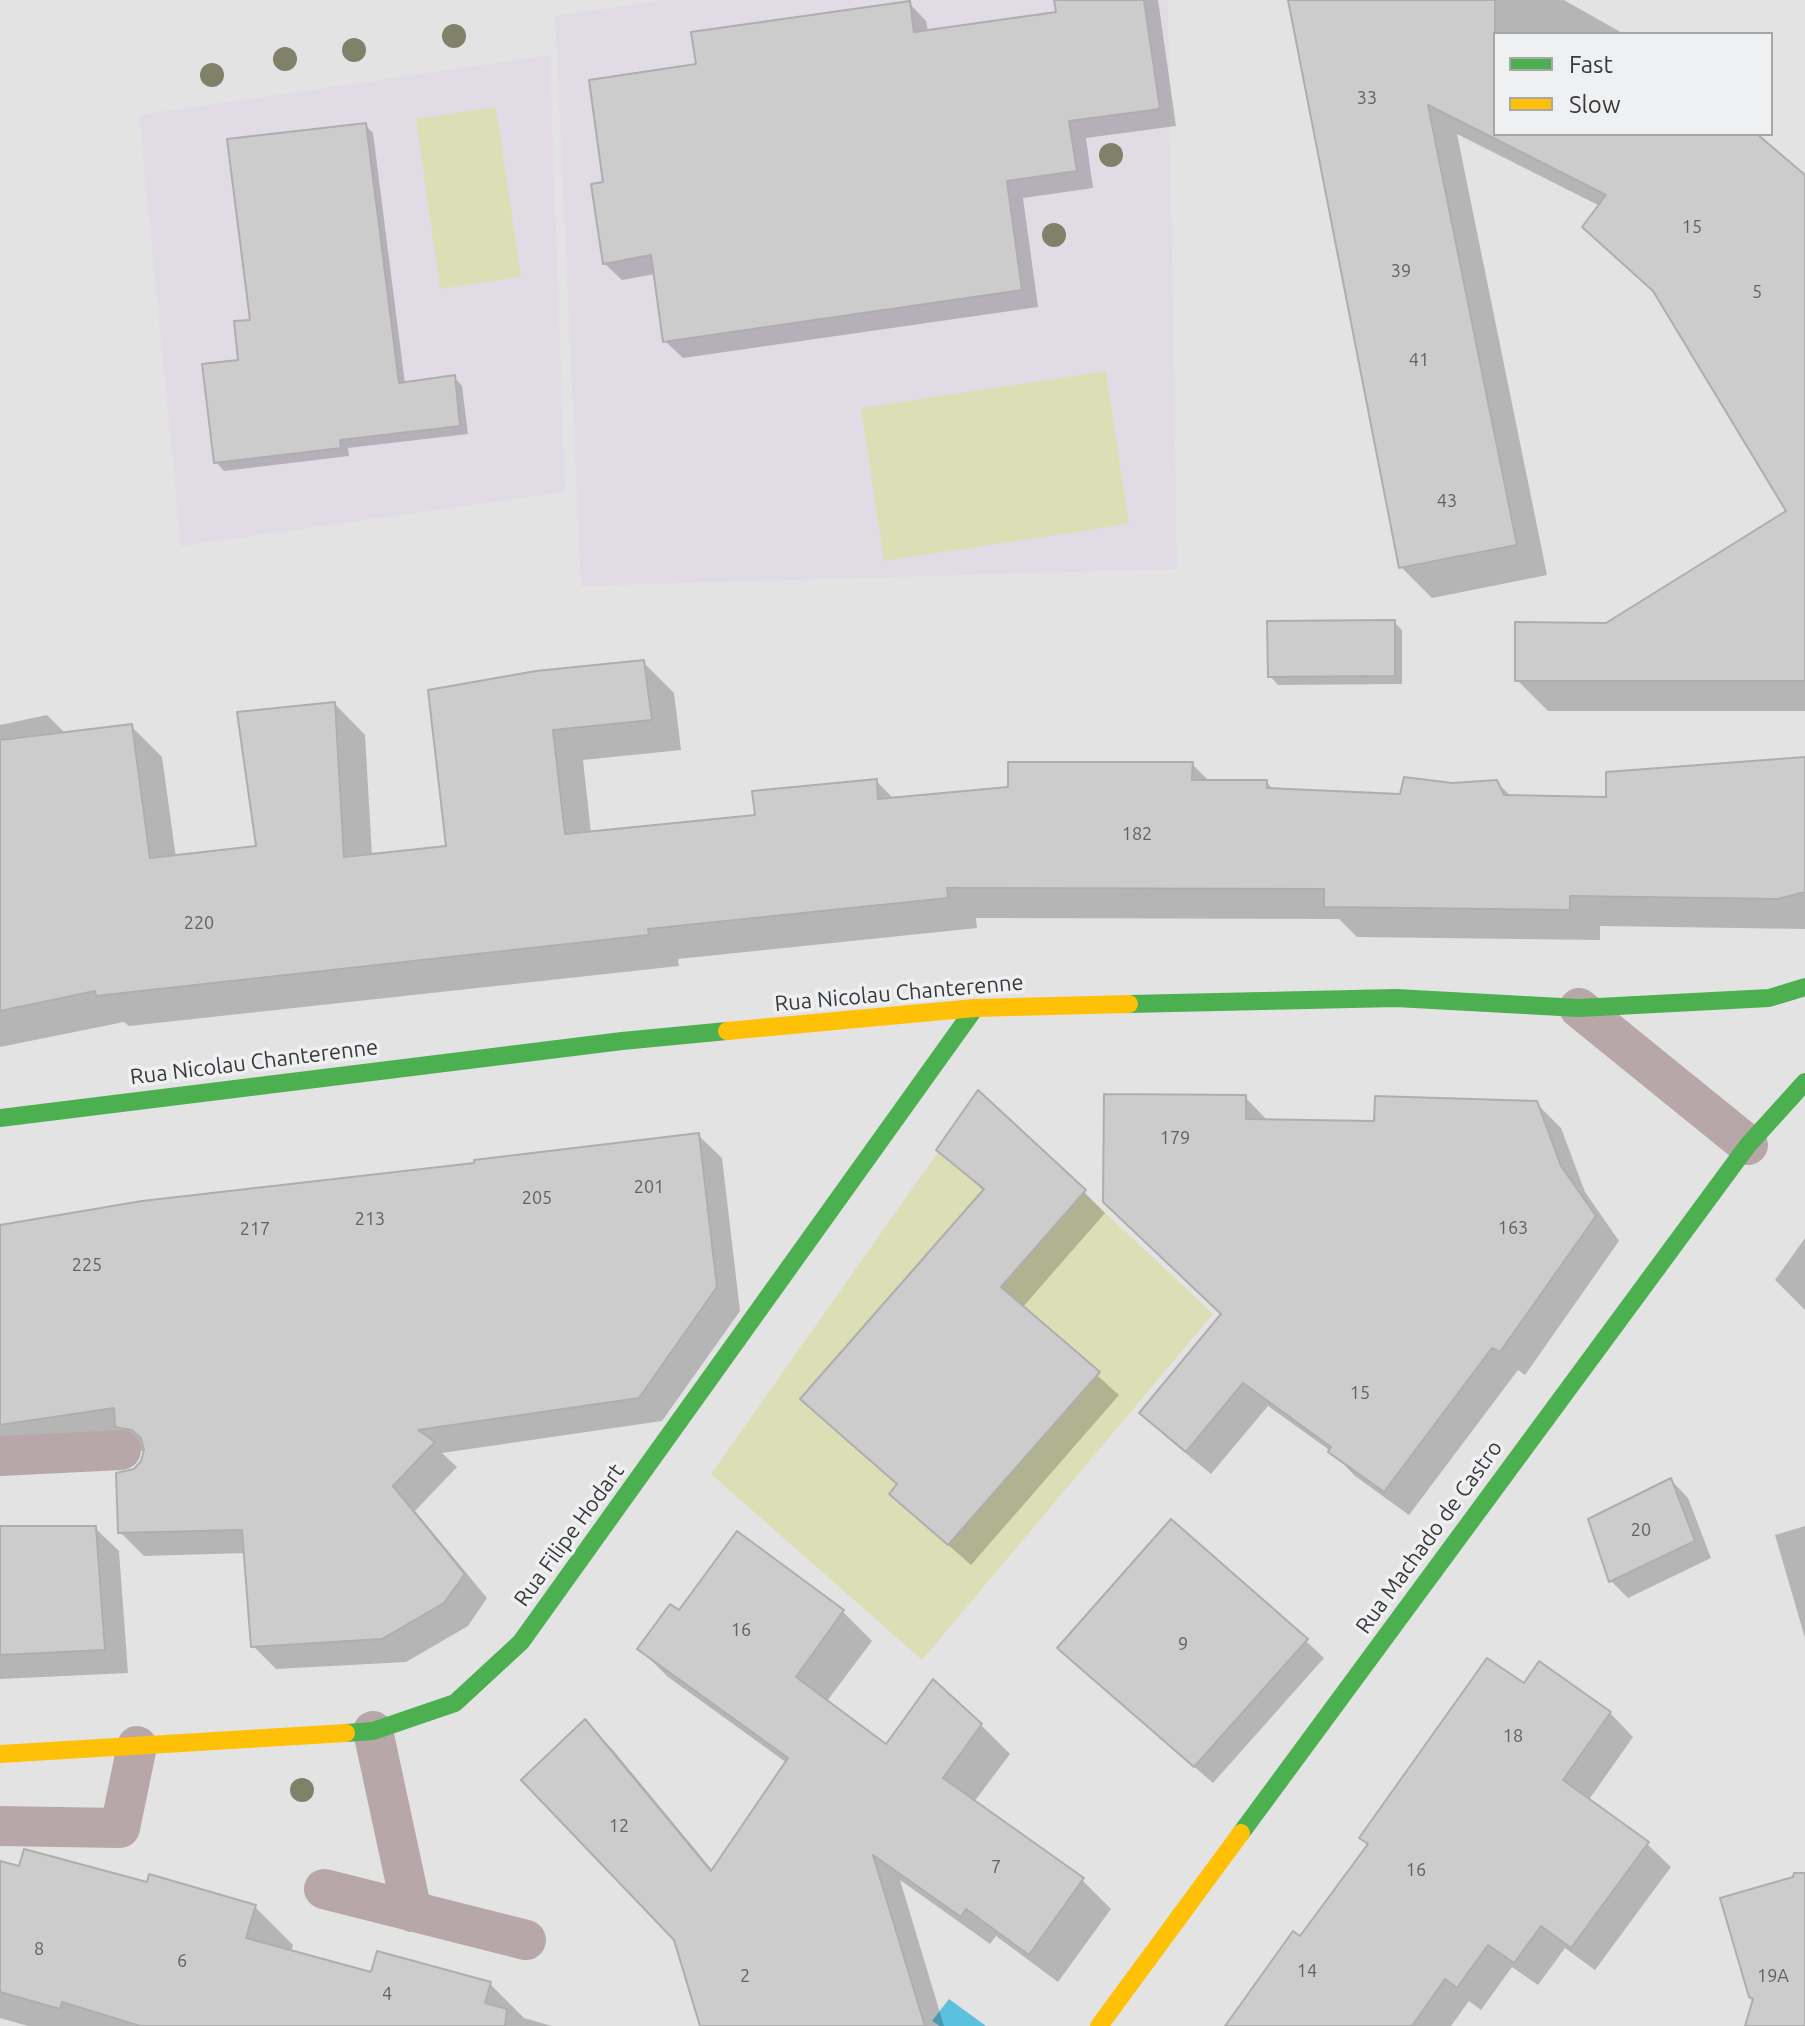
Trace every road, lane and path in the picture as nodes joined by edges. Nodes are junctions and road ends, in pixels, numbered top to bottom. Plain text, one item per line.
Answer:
1 (1805, 987) edge
2 (975, 1008) junction
3 (1579, 1008) junction
4 (1805, 1082) edge
5 (0, 1118) edge
6 (1748, 1145) junction
7 (121, 1450) dead end
8 (0, 1456) edge
9 (373, 1731) junction
10 (137, 1746) junction
11 (0, 1754) edge
12 (0, 1826) edge
13 (324, 1889) dead end
14 (412, 1912) junction
15 (526, 1940) dead end
16 (1099, 2026) edge

1 - 3 street, Rua Nicolau Chanterenne
2 - 3 street, Rua Nicolau Chanterenne
2 - 5 street, Rua Nicolau Chanterenne
2 - 9 street, Rua Filipe Hodart
3 - 6 lane
4 - 6 street, Rua Machado de Castro
6 - 16 street, Rua Machado de Castro
7 - 8 lane
9 - 10 street, Rua Filipe Hodart
9 - 14 lane
10 - 11 street, Rua Filipe Hodart
10 - 12 lane
13 - 14 lane
14 - 15 lane

